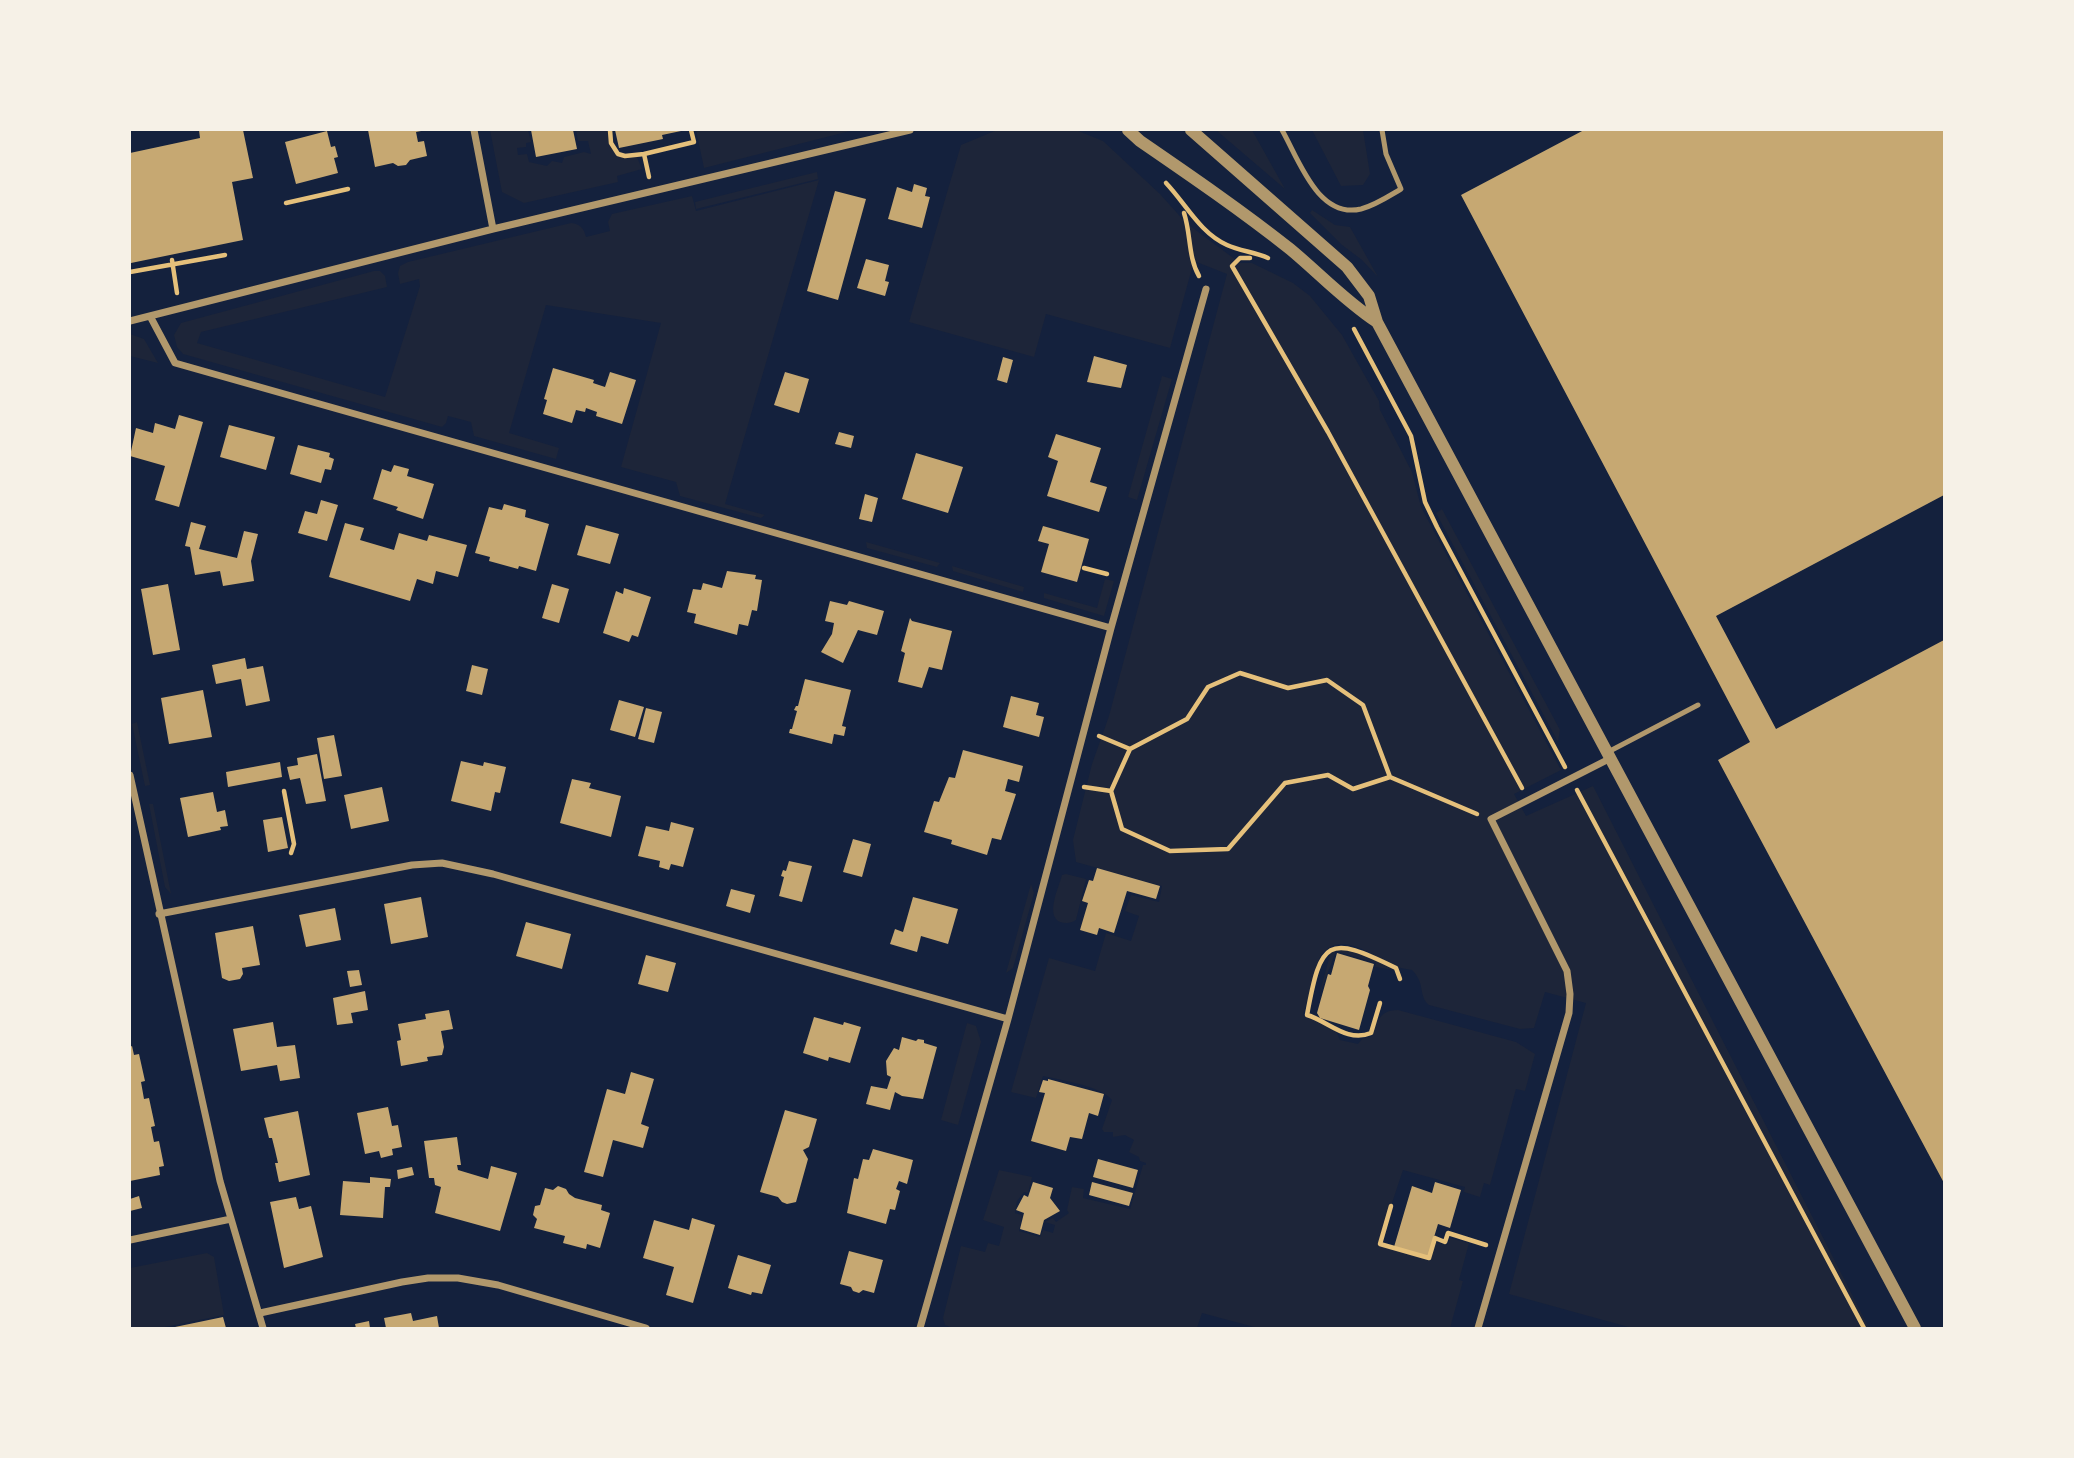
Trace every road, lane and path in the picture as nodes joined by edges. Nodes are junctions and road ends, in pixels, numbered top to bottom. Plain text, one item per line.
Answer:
1 (474, 130) edge
2 (610, 130) edge
3 (691, 130) edge
4 (910, 130) edge
5 (1128, 130) edge
6 (1191, 130) edge
7 (1282, 130) edge
8 (1382, 130) edge
9 (644, 154) junction
10 (649, 177) dead end
11 (1160, 177) dead end
12 (348, 189) dead end
13 (286, 203) dead end
14 (1184, 213) dead end
15 (493, 229) junction
16 (225, 255) dead end
17 (1250, 258) dead end
18 (1275, 261) dead end
19 (172, 262) junction
20 (130, 272) edge
21 (177, 289) dead end
22 (1206, 289) joint
23 (150, 316) junction
24 (130, 321) edge
25 (1347, 321) dead end
26 (1377, 322) junction
27 (1084, 568) dead end
28 (1107, 574) dead end
29 (1111, 628) junction
30 (1698, 705) dead end
31 (1084, 730) junction
32 (1130, 749) junction
33 (1609, 755) junction
34 (1565, 766) dead end
35 (130, 775) edge
36 (1390, 777) junction
37 (1070, 786) junction
38 (284, 791) dead end
39 (1111, 791) junction
40 (1579, 794) dead end
41 (1528, 802) junction
42 (1491, 820) junction
43 (291, 853) dead end
44 (159, 914) junction
45 (1400, 979) dead end
46 (1380, 1003) dead end
47 (1008, 1019) junction
48 (1391, 1206) dead end
49 (231, 1219) junction
50 (130, 1240) edge
51 (1474, 1241) dead end
52 (260, 1312) junction
53 (263, 1328) edge
54 (646, 1328) edge
55 (920, 1328) edge
56 (1478, 1328) edge
57 (1864, 1328) edge
58 (1915, 1328) edge

1 - 15 street
2 - 9 path
3 - 9 path
4 - 15 street
5 - 26 street
6 - 26 street
7 - 8 lane
9 - 10 path
11 - 18 path
12 - 13 path
14 - 22 path
15 - 23 street
16 - 19 path
17 - 41 path
19 - 20 path
19 - 21 path
22 - 29 street
23 - 24 street
23 - 29 street
25 - 34 path
26 - 33 street
27 - 28 path
29 - 31 street
30 - 33 lane
31 - 32 path
31 - 37 street
32 - 36 path
32 - 39 path
33 - 41 street
33 - 58 street
35 - 44 street
36 - 39 path
36 - 42 path
37 - 39 path
37 - 47 street
38 - 43 path
40 - 57 path
41 - 42 street
42 - 56 street
44 - 47 street
44 - 49 street
45 - 46 path
47 - 55 street
48 - 51 path
49 - 50 street
49 - 52 street
52 - 53 street
52 - 54 street

